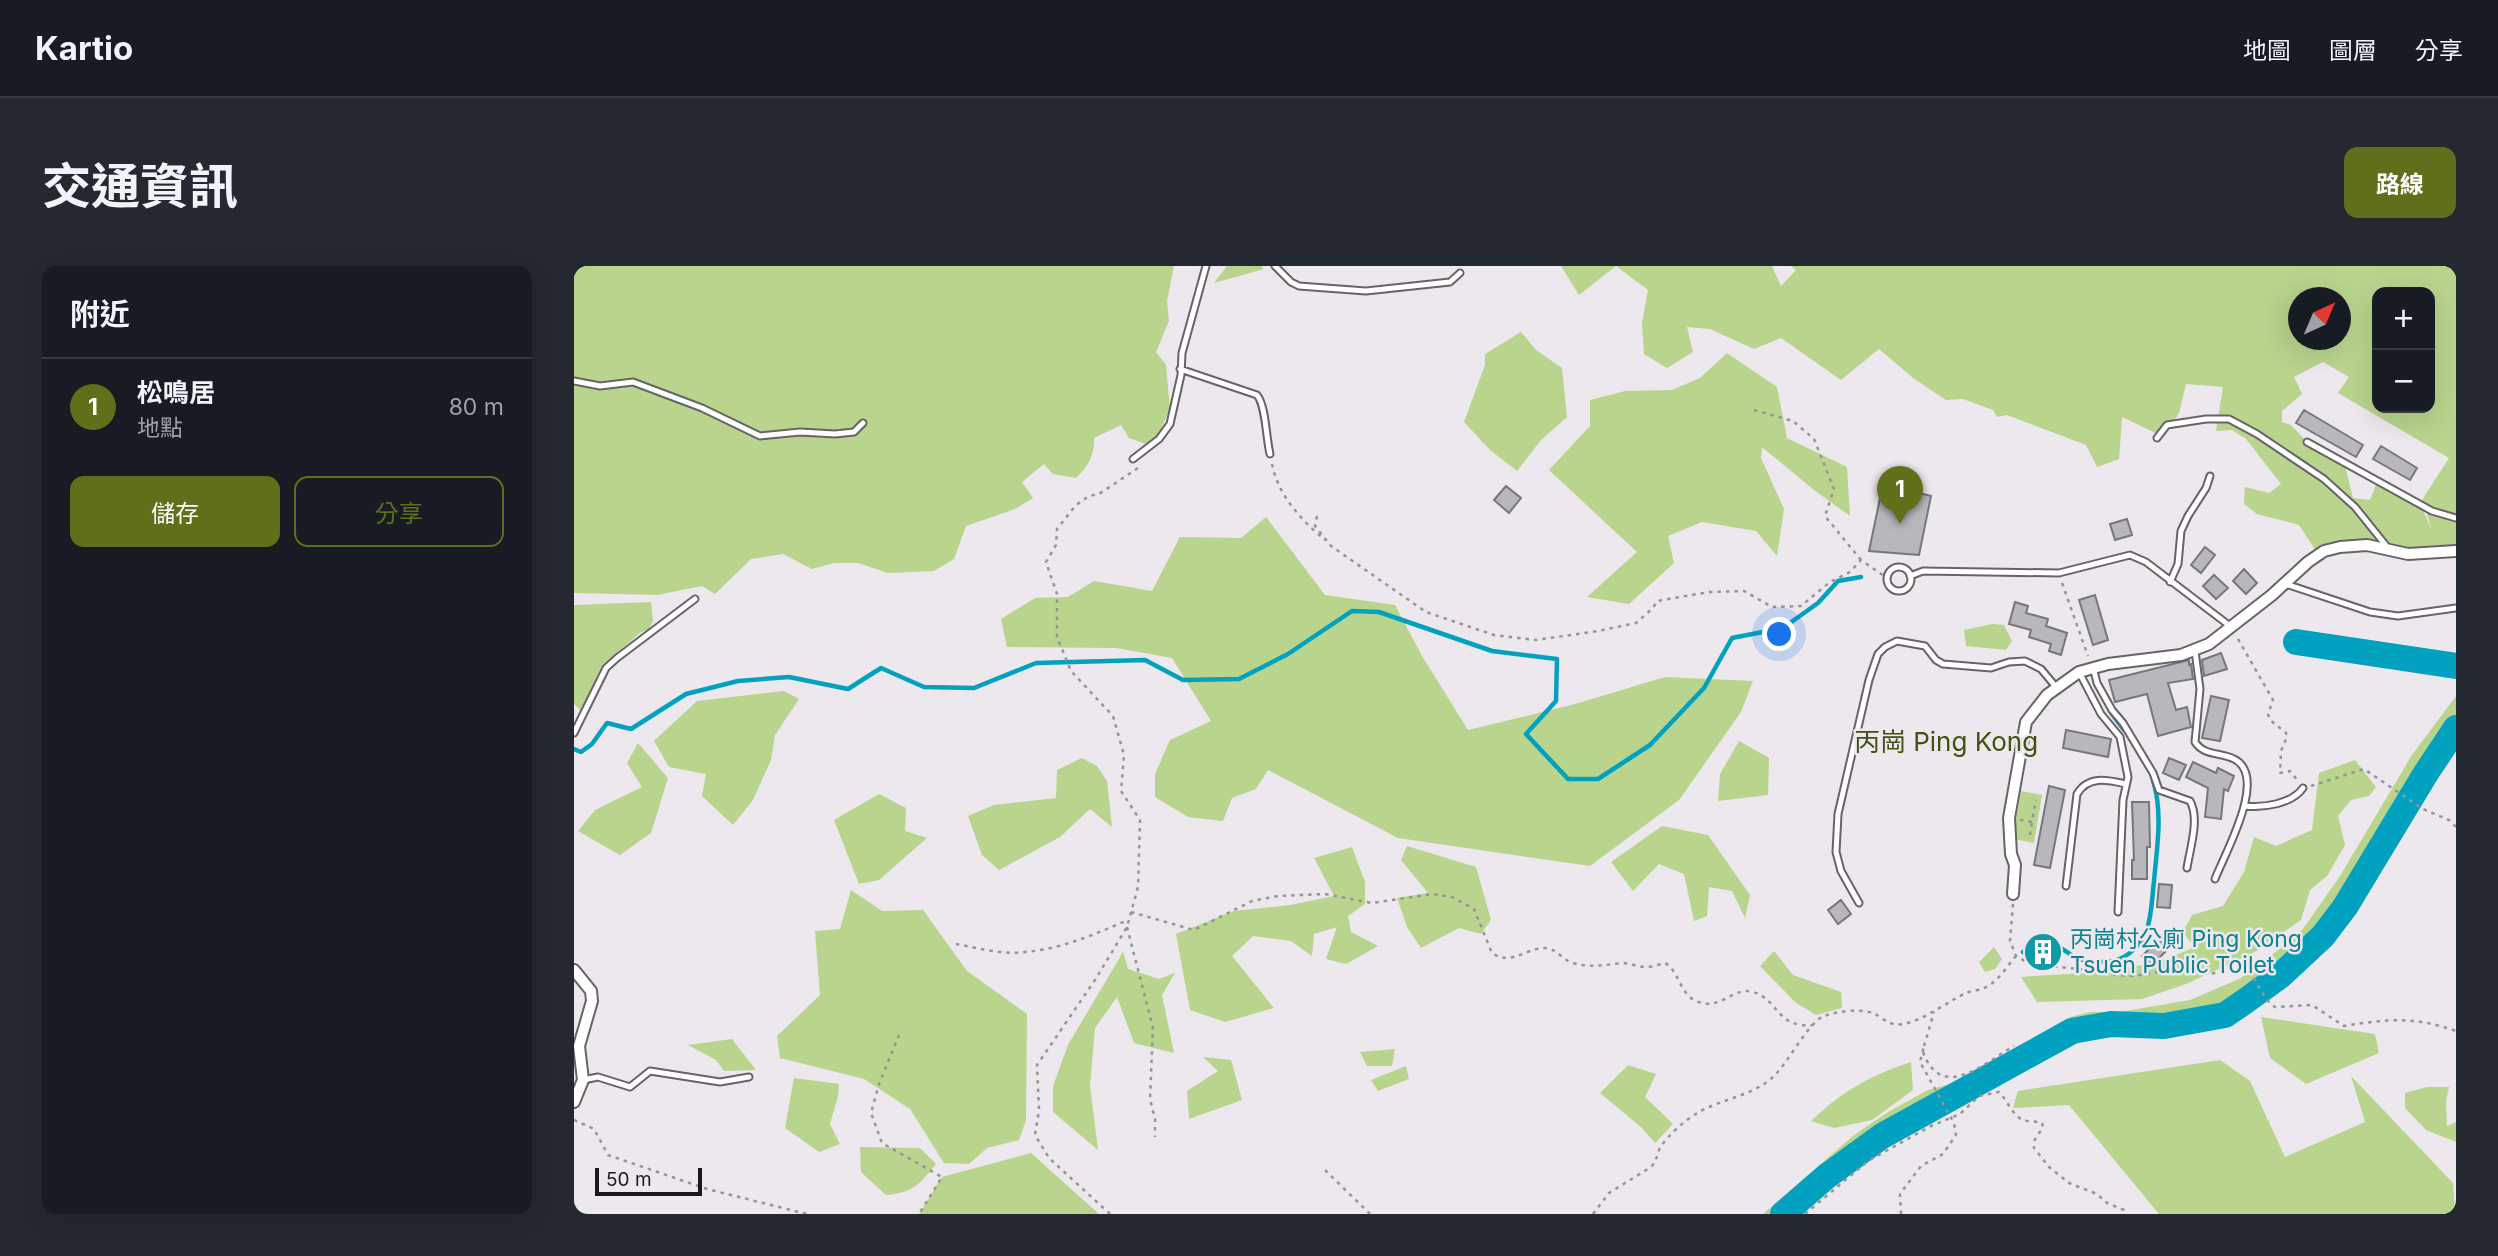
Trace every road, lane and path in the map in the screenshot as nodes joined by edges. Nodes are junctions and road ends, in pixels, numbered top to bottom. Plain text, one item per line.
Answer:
1 (1206, 266) edge
2 (1275, 266) edge
3 (1460, 273) dead end
4 (1180, 369) junction
5 (574, 381) edge
6 (1754, 410) dead end
7 (863, 423) dead end
8 (2157, 438) dead end
9 (2307, 442) dead end
10 (1270, 454) joint
11 (1133, 458) joint
12 (2210, 476) dead end
13 (1317, 516) dead end
14 (2456, 517) edge
15 (1331, 546) junction
16 (2390, 550) junction
17 (2456, 551) edge
18 (1861, 560) junction
19 (2059, 573) junction
20 (1884, 576) dead end
21 (1910, 576) junction
22 (2170, 582) junction
23 (2284, 583) junction
24 (695, 599) dead end
25 (2456, 608) edge
26 (2232, 628) junction
27 (2194, 651) junction
28 (2093, 667) junction
29 (2079, 672) junction
30 (2056, 687) junction
31 (574, 733) edge
32 (2126, 785) junction
33 (2303, 788) junction
34 (2036, 800) dead end
35 (2245, 806) junction
36 (2009, 818) junction
37 (2032, 822) junction
38 (2456, 827) edge
39 (2030, 835) dead end
40 (2187, 869) dead end
41 (2215, 879) dead end
42 (2066, 886) dead end
43 (2013, 894) joint
44 (1859, 903) dead end
45 (1131, 912) junction
46 (2118, 912) dead end
47 (1128, 920) junction
48 (1126, 927) junction
49 (956, 944) dead end
50 (2016, 956) junction
51 (574, 970) edge
52 (1934, 1011) junction
53 (1813, 1025) junction
54 (2456, 1031) edge
55 (899, 1035) dead end
56 (1924, 1046) junction
57 (2014, 1046) dead end
58 (749, 1077) dead end
59 (583, 1080) junction
60 (574, 1102) edge
61 (1950, 1116) junction
62 (574, 1120) edge
63 (1155, 1137) dead end
64 (1325, 1170) dead end
65 (807, 1214) edge
66 (919, 1214) edge
67 (1110, 1214) edge
68 (1370, 1214) edge
69 (1593, 1214) edge
70 (1805, 1214) edge
71 (1901, 1214) edge
72 (2126, 1214) edge

1 - 4 lane
2 - 3 lane
4 - 10 lane
4 - 11 lane
5 - 7 lane
6 - 18 path
8 - 16 lane
9 - 14 lane
10 - 15 path
11 - 45 path
12 - 22 lane
13 - 15 path
15 - 18 path
16 - 17 street
16 - 23 street
18 - 20 path
19 - 21 lane
19 - 22 lane
19 - 28 path
21 - 21 lane
22 - 26 lane
23 - 25 lane
23 - 26 street
24 - 31 lane
26 - 27 street
26 - 33 path
27 - 28 street
27 - 35 lane
28 - 29 street
28 - 40 lane
29 - 30 street
29 - 32 lane
30 - 36 street
30 - 44 lane
32 - 42 lane
32 - 46 lane
33 - 35 lane
33 - 38 path
34 - 37 path
35 - 41 lane
36 - 37 path
36 - 43 street
37 - 39 path
43 - 50 path
45 - 47 path
45 - 53 path
47 - 48 path
47 - 49 path
48 - 63 path
48 - 67 path
50 - 52 path
50 - 54 path
51 - 59 street
52 - 53 path
52 - 56 path
53 - 69 path
55 - 66 path
56 - 57 path
56 - 61 path
58 - 59 lane
59 - 60 street
61 - 70 path
61 - 71 path
61 - 72 path
62 - 65 path
64 - 68 path

